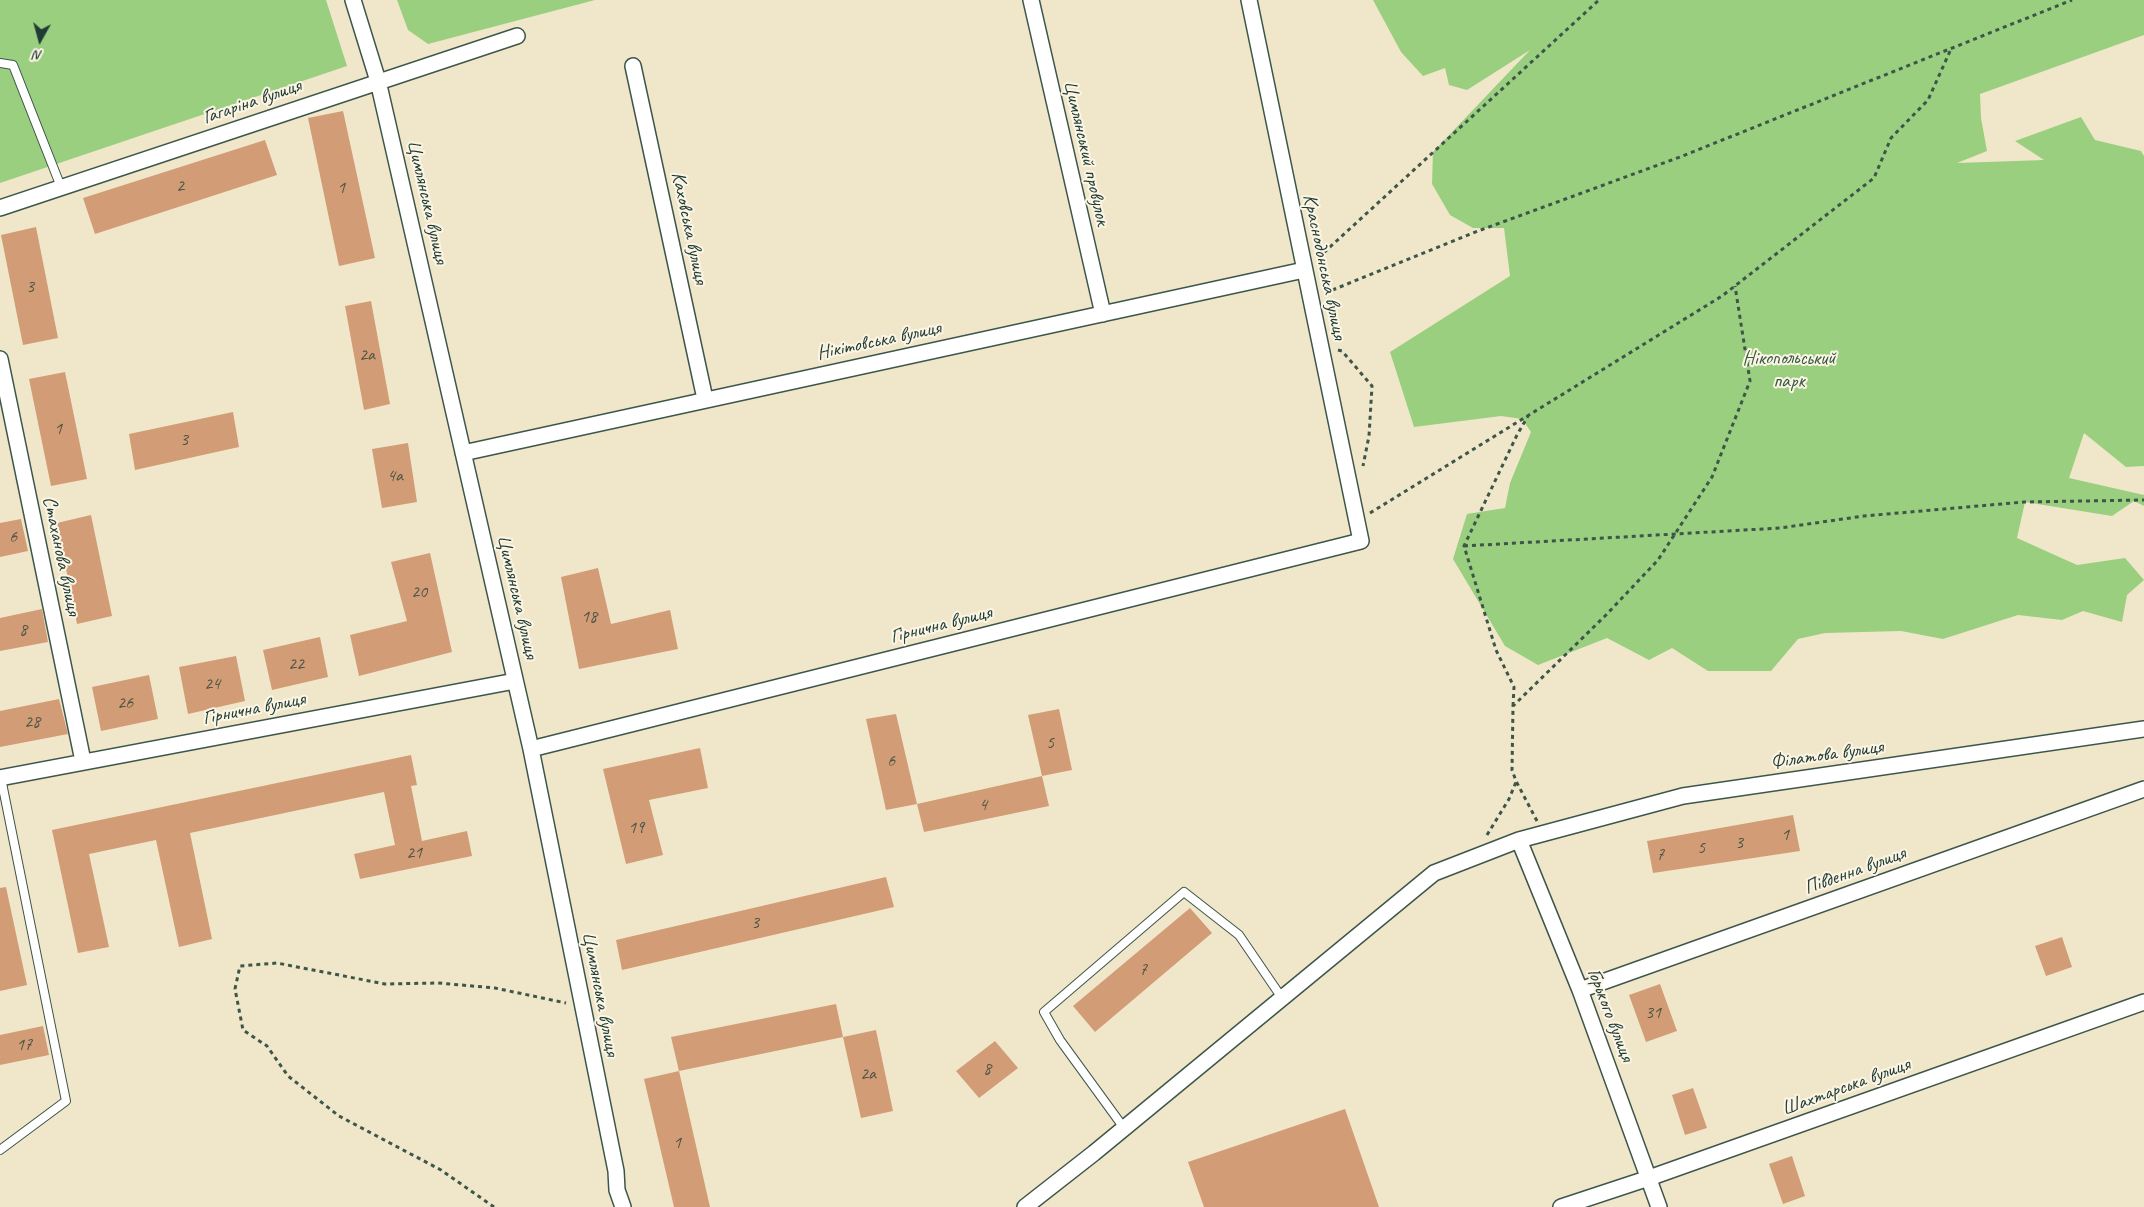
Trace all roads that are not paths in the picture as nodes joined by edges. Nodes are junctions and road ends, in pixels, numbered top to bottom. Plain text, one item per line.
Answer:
1 (354, 0) edge
2 (1031, 0) edge
3 (1249, 0) edge
4 (517, 36) dead end
5 (0, 63) edge
6 (633, 66) dead end
7 (378, 81) junction
8 (61, 187) junction
9 (0, 208) edge
10 (1304, 270) junction
11 (1102, 314) junction
12 (0, 359) edge
13 (705, 399) junction
14 (463, 453) junction
15 (1361, 541) joint
16 (516, 681) junction
17 (2144, 730) edge
18 (531, 748) junction
19 (83, 761) junction
20 (1, 778) edge
21 (2144, 789) edge
22 (1519, 840) junction
23 (1580, 990) junction
24 (1282, 998) junction
25 (2144, 1002) edge
26 (1124, 1128) junction
27 (0, 1150) edge
28 (1649, 1178) junction
29 (622, 1207) edge
30 (1025, 1207) edge
31 (1561, 1207) edge
32 (1659, 1207) edge

1 - 7 street, Цимлянська вулиця
2 - 11 street, Цимлянський провулок
3 - 10 street, Краснодонська вулиця
4 - 7 street, Гагаріна вулиця
5 - 8 lane
6 - 13 street, Каховська вулиця
7 - 8 street, Гагаріна вулиця
7 - 14 street, Цимлянська вулиця
8 - 9 street, Гагаріна вулиця
10 - 11 street, Нікітовська вулиця
10 - 15 street, Краснодонська вулиця
11 - 13 street, Нікітовська вулиця
12 - 19 street, Стаханова вулиця
13 - 14 street, Нікітовська вулиця
14 - 16 street, Цимлянська вулиця
15 - 18 street, Гірнична вулиця
16 - 18 street, Цимлянська вулиця
16 - 19 street, Гірнична вулиця
17 - 22 street, Філатова вулиця
18 - 29 street, Цимлянська вулиця
19 - 20 street, Гірнична вулиця
20 - 27 lane
21 - 23 street, Південна вулиця
22 - 23 street, Горького вулиця
22 - 24 street, Філатова вулиця
23 - 28 street, Горького вулиця
24 - 26 street, Філатова вулиця
24 - 26 lane
25 - 28 street, Шахтарська вулиця
26 - 30 street, Філатова вулиця
28 - 31 street, Шахтарська вулиця
28 - 32 street, Горького вулиця

